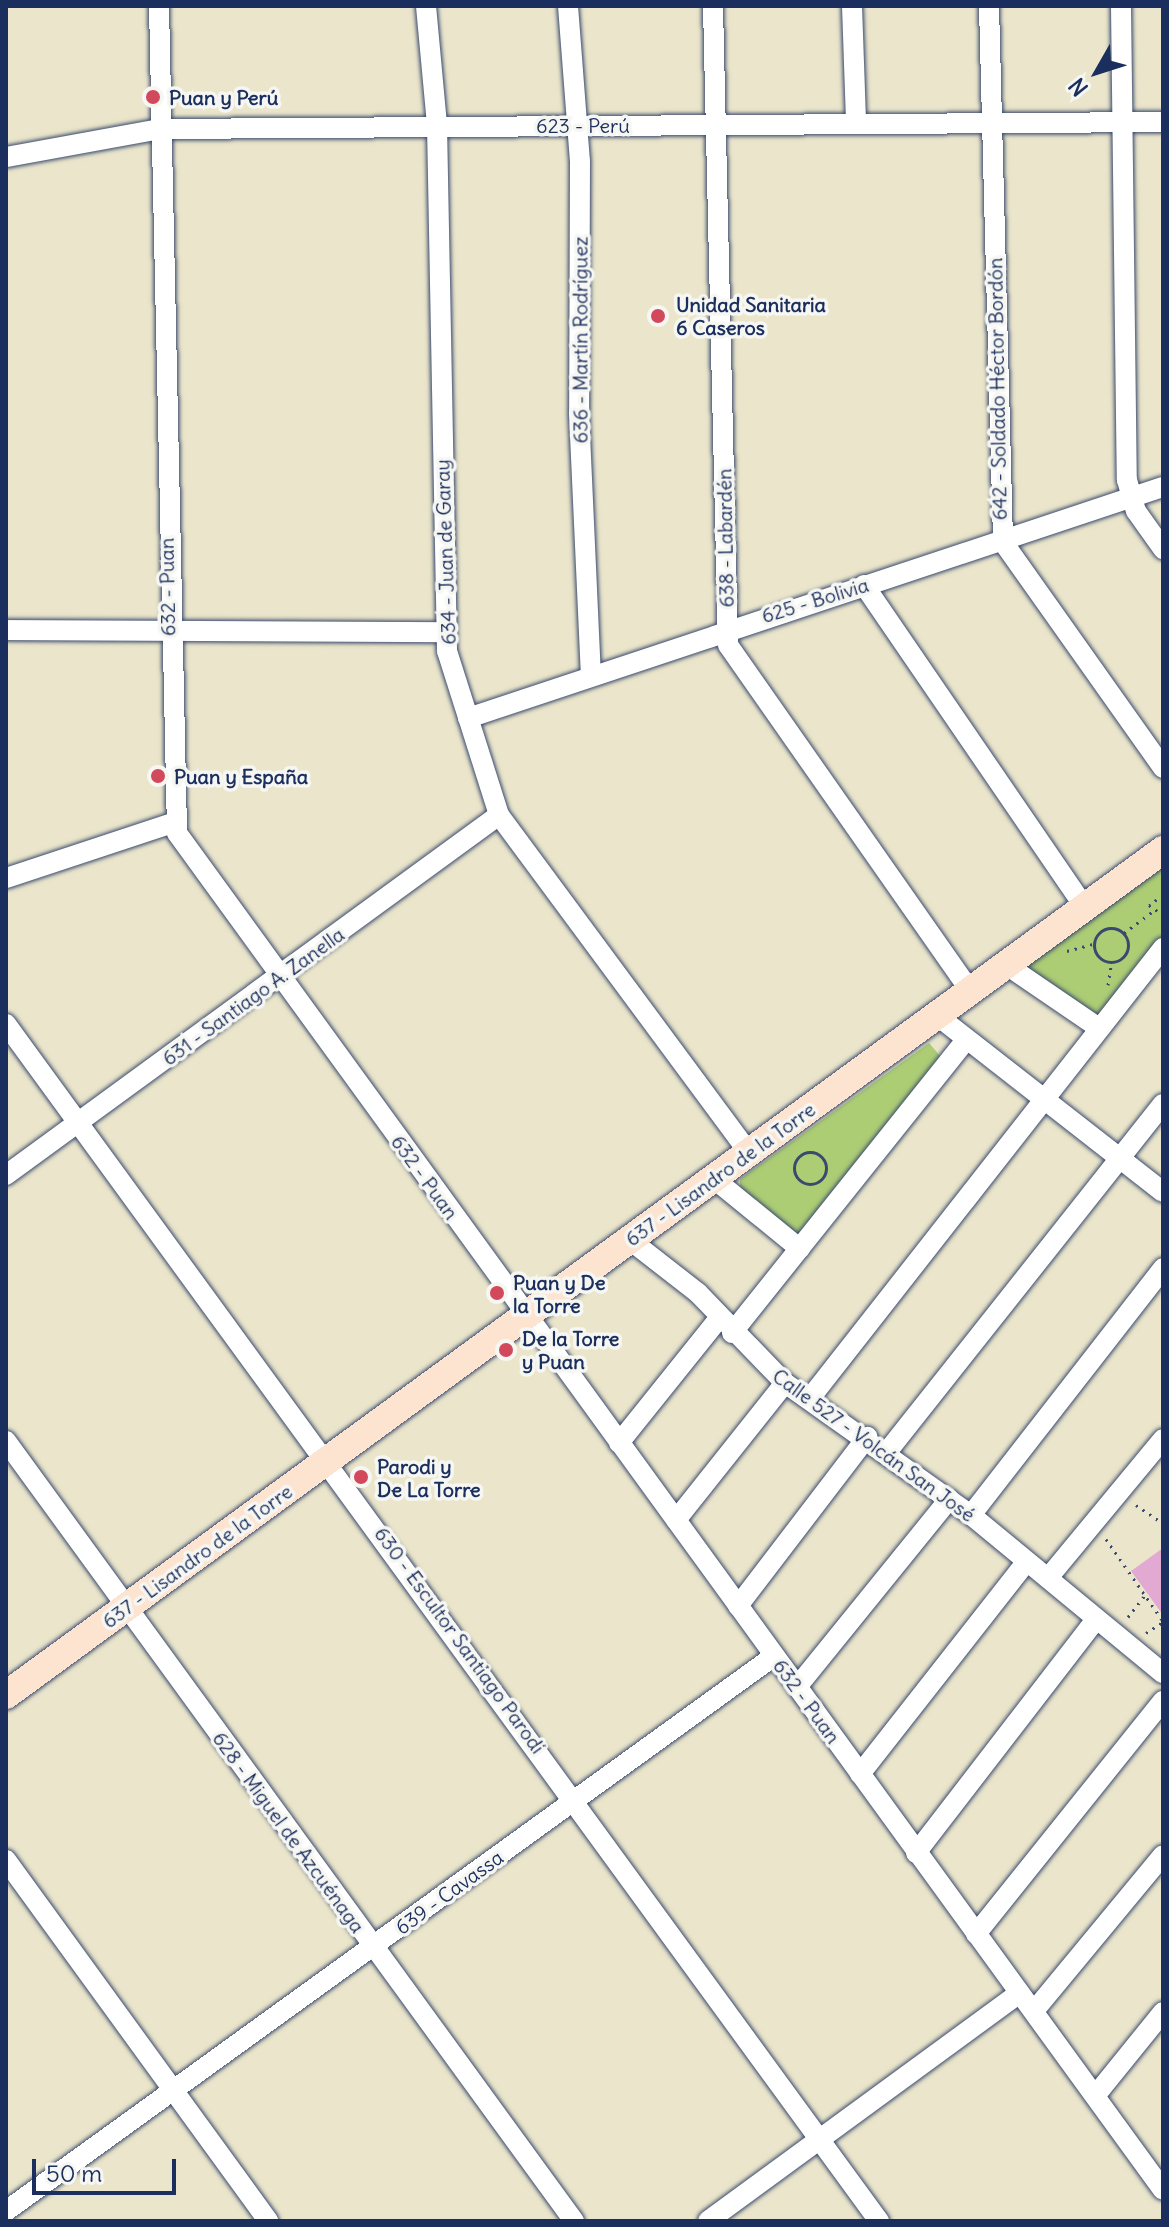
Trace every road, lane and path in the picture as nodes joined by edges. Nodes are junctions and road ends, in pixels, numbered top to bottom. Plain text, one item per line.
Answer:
1 (159, 6) edge
2 (426, 6) edge
3 (568, 6) edge
4 (713, 6) edge
5 (852, 6) edge
6 (989, 6) edge
7 (1121, 6) edge
8 (856, 122) junction
9 (1163, 122) edge
10 (1121, 124) junction
11 (437, 125) junction
12 (578, 125) junction
13 (992, 126) junction
14 (719, 127) junction
15 (160, 129) junction
16 (6, 157) edge
17 (1163, 487) edge
18 (1129, 498) junction
19 (1003, 542) junction
20 (1163, 549) edge
21 (864, 585) junction
22 (727, 627) junction
23 (168, 629) junction
24 (6, 630) edge
25 (445, 632) junction
26 (591, 675) junction
27 (468, 718) junction
28 (1163, 768) edge
29 (499, 815) junction
30 (172, 823) junction
31 (1163, 850) edge
32 (6, 878) edge
33 (1163, 895) edge
34 (1085, 908) junction
35 (1152, 912) junction
36 (1163, 915) edge
37 (1124, 933) junction
38 (1163, 948) edge
39 (1008, 966) junction
40 (279, 978) junction
41 (972, 993) junction
42 (939, 1017) junction
43 (6, 1024) edge
44 (1099, 1028) junction
45 (966, 1040) junction
46 (1041, 1100) junction
47 (1163, 1104) edge
48 (79, 1123) junction
49 (749, 1153) junction
50 (1118, 1159) junction
51 (795, 1162) joint
52 (6, 1175) edge
53 (713, 1178) junction
54 (1163, 1192) edge
55 (630, 1240) junction
56 (800, 1249) junction
57 (1163, 1268) edge
58 (525, 1316) junction
59 (726, 1325) junction
60 (785, 1383) junction
61 (811, 1397) junction
62 (867, 1437) junction
63 (1163, 1439) edge
64 (6, 1441) edge
65 (619, 1443) junction
66 (887, 1452) junction
67 (328, 1459) junction
68 (1139, 1493) dead end
69 (949, 1499) junction
70 (1131, 1503) junction
71 (1122, 1514) dead end
72 (971, 1515) junction
73 (676, 1520) junction
74 (1163, 1523) edge
75 (1104, 1528) junction
76 (1096, 1547) dead end
77 (1026, 1562) junction
78 (1048, 1578) junction
79 (1145, 1595) junction
80 (738, 1606) junction
81 (126, 1608) junction
82 (1096, 1619) junction
83 (1163, 1621) edge
84 (1119, 1628) junction
85 (1151, 1647) dead end
86 (774, 1656) junction
87 (1163, 1673) edge
88 (797, 1687) junction
89 (6, 1695) edge
90 (1163, 1701) edge
91 (860, 1774) junction
92 (576, 1799) junction
93 (916, 1853) junction
94 (1163, 1855) edge
95 (6, 1860) edge
96 (976, 1934) junction
97 (373, 1947) junction
98 (1020, 1993) junction
99 (1034, 2011) junction
100 (1163, 2012) edge
101 (172, 2089) junction
102 (1095, 2096) junction
103 (819, 2139) junction
104 (1160, 2178) edge
105 (6, 2211) edge
106 (268, 2221) edge
107 (574, 2221) edge
108 (708, 2221) edge
109 (879, 2221) edge

1 - 15 street, 632 - Puan
2 - 11 street, 634 - Juan de Garay
3 - 12 street, 636 - Martín Rodríguez
4 - 14 street, 638 - Labardén
5 - 8 street
6 - 13 street, 642 - Soldado Héctor Bordón
7 - 10 street
8 - 13 street, 623 - Perú
8 - 14 street, 623 - Perú
9 - 10 street, 623 - Perú
10 - 13 street, 623 - Perú
10 - 18 street
11 - 12 street, 623 - Perú
11 - 15 street, 623 - Perú
11 - 25 street, 634 - Juan de Garay
12 - 14 street, 623 - Perú
12 - 26 street, 636 - Martín Rodríguez
13 - 19 street, 642 - Soldado Héctor Bordón
14 - 22 street, 638 - Labardén
15 - 16 street, 623 - Perú
15 - 23 street, 632 - Puan
17 - 18 street, 625 - Bolivia
18 - 19 street, 625 - Bolivia
18 - 20 street
19 - 21 street, 625 - Bolivia
19 - 28 street, 642 - Soldado Héctor Bordón
21 - 22 street, 625 - Bolivia
21 - 34 street
22 - 26 street, 625 - Bolivia
22 - 41 street, 638 - Labardén
23 - 24 street
23 - 25 street
23 - 30 street, 632 - Puan
25 - 27 street, 634 - Juan de Garay
26 - 27 street, 625 - Bolivia
27 - 29 street, 634 - Juan de Garay
29 - 40 street, 631 - Santiago A. Zanella
29 - 49 street, 634 - Juan de Garay
30 - 32 street
30 - 40 street, 632 - Puan
31 - 34 street, 637 - Lisandro de la Torre
33 - 35 path
34 - 39 street, 637 - Lisandro de la Torre
35 - 36 path
35 - 37 path
37 - 37 path
38 - 44 street
39 - 41 street, 637 - Lisandro de la Torre
39 - 44 street
40 - 48 street, 631 - Santiago A. Zanella
40 - 58 street, 632 - Puan
41 - 42 street, 637 - Lisandro de la Torre
42 - 45 street
42 - 49 street, 637 - Lisandro de la Torre
43 - 48 street, 630 - Escultor Santiago Parodi
44 - 46 street
45 - 46 street
45 - 56 street
46 - 50 street
46 - 61 street
47 - 50 street
48 - 52 street, 631 - Santiago A. Zanella
48 - 67 street, 630 - Escultor Santiago Parodi
49 - 53 street, 637 - Lisandro de la Torre
50 - 54 street
50 - 66 street
51 - 51 path
53 - 55 street, 637 - Lisandro de la Torre
53 - 56 street
55 - 58 street, 637 - Lisandro de la Torre
55 - 59 street, Calle 527 - Volcán San José
56 - 59 street
57 - 72 street
58 - 65 street, 632 - Puan
58 - 67 street, 637 - Lisandro de la Torre
59 - 60 street, Calle 527 - Volcán San José
59 - 65 street
60 - 61 street, Calle 527 - Volcán San José
60 - 73 street
61 - 62 street, Calle 527 - Volcán San José
62 - 66 street, Calle 527 - Volcán San José
62 - 80 street
63 - 75 street
64 - 81 street, 628 - Miguel de Azcuénaga
65 - 73 street, 632 - Puan
66 - 69 street, Calle 527 - Volcán San José
67 - 81 street, 637 - Lisandro de la Torre
67 - 92 street, 630 - Escultor Santiago Parodi
68 - 70 path
69 - 72 street, Calle 527 - Volcán San José
69 - 88 street
70 - 71 path
70 - 74 path
72 - 77 street, Calle 527 - Volcán San José
73 - 80 street, 632 - Puan
75 - 76 path
75 - 78 street
75 - 79 path
77 - 78 street, Calle 527 - Volcán San José
77 - 91 street
78 - 82 street, Calle 527 - Volcán San José
79 - 83 path
79 - 84 path
80 - 86 street, 632 - Puan
81 - 89 street, 637 - Lisandro de la Torre
81 - 97 street, 628 - Miguel de Azcuénaga
82 - 84 street, Calle 527 - Volcán San José
82 - 93 street
84 - 85 path
84 - 87 street, Calle 527 - Volcán San José
86 - 88 street, 632 - Puan
86 - 92 street, 639 - Cavassa
88 - 91 street, 632 - Puan
90 - 96 street
91 - 93 street, 632 - Puan
92 - 97 street, 639 - Cavassa
92 - 103 street, 630 - Escultor Santiago Parodi
93 - 96 street, 632 - Puan
94 - 99 street
95 - 101 street
96 - 98 street, 632 - Puan
97 - 101 street, 639 - Cavassa
97 - 107 street, 628 - Miguel de Azcuénaga
98 - 99 street, 632 - Puan
98 - 103 street
99 - 102 street, 632 - Puan
100 - 102 street
101 - 105 street, 639 - Cavassa
101 - 106 street
102 - 104 street, 632 - Puan
103 - 108 street
103 - 109 street, 630 - Escultor Santiago Parodi

